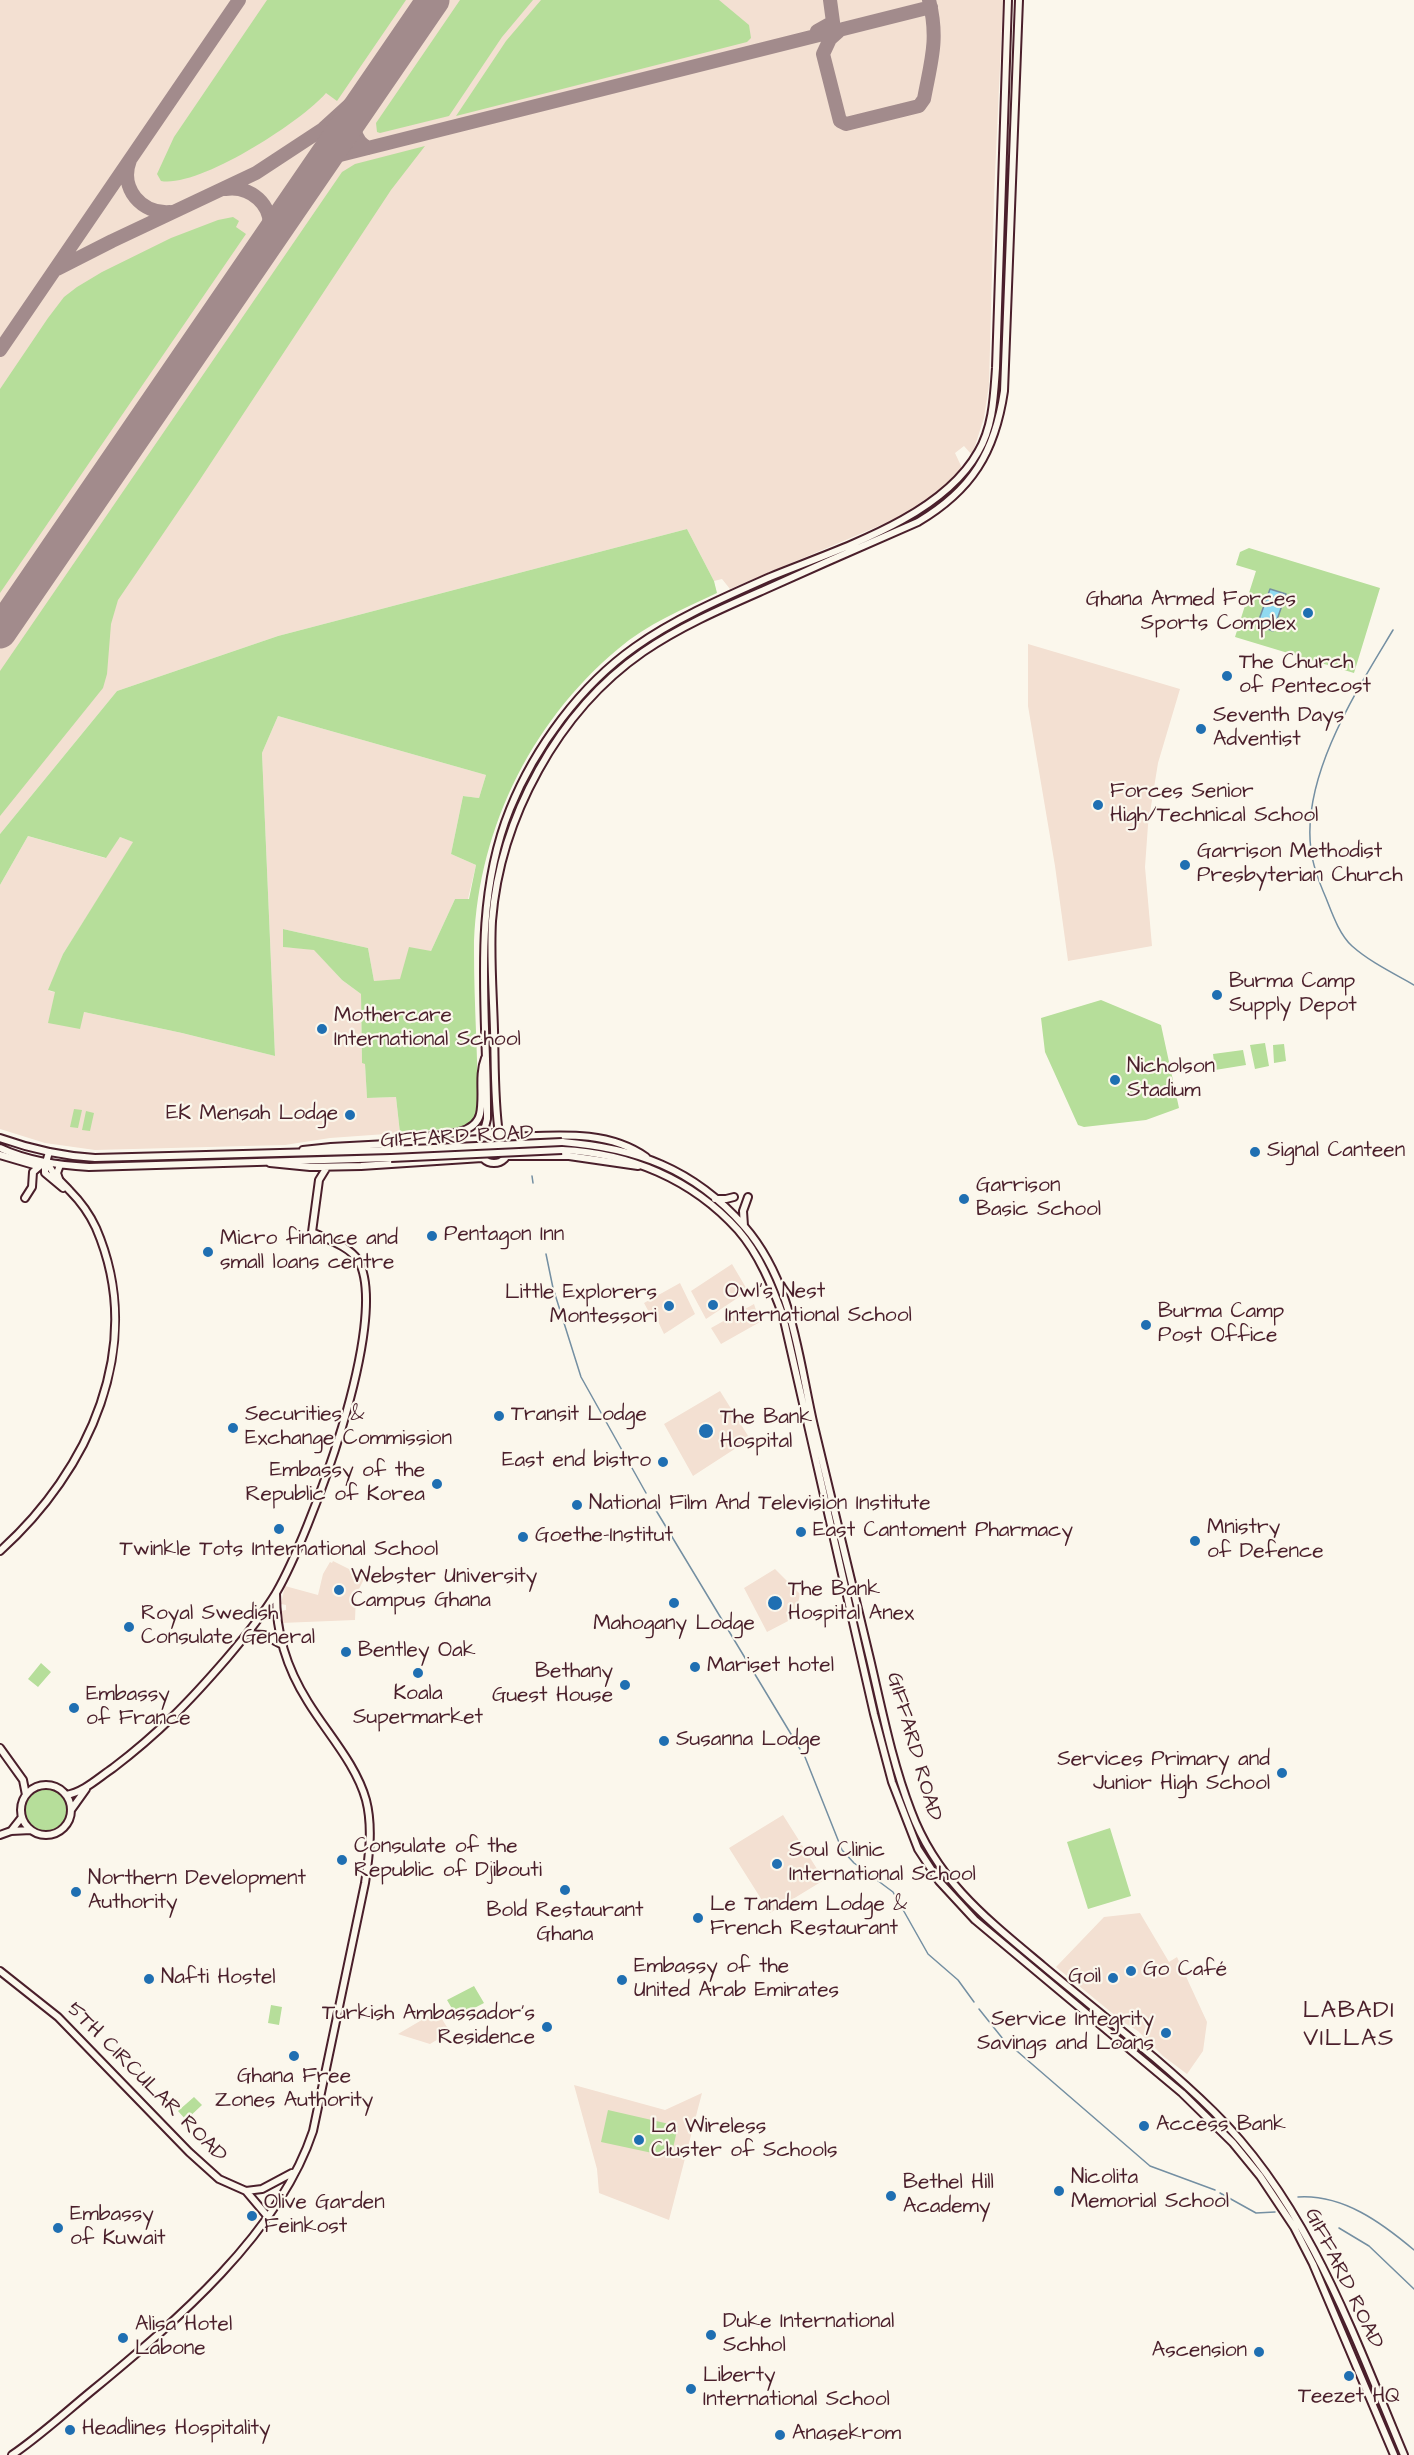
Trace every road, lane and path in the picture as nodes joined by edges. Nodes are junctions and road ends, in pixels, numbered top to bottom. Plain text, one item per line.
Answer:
1 (1008, 0) edge
2 (1018, 0) edge
3 (487, 1055) junction
4 (502, 1136) junction
5 (0, 1138) edge
6 (482, 1139) junction
7 (389, 1147) junction
8 (0, 1148) edge
9 (49, 1152) junction
10 (0, 1155) edge
11 (507, 1156) junction
12 (646, 1157) junction
13 (482, 1158) junction
14 (48, 1162) junction
15 (266, 1162) junction
16 (60, 1165) junction
17 (647, 1166) junction
18 (310, 1167) junction
19 (327, 1167) junction
20 (58, 1179) junction
21 (319, 1180) junction
22 (72, 1192) junction
23 (734, 1197) dead end
24 (748, 1197) dead end
25 (25, 1198) dead end
26 (715, 1199) junction
27 (744, 1227) junction
28 (0, 1551) edge
29 (276, 1593) junction
30 (247, 1634) junction
31 (281, 1644) junction
32 (0, 1748) edge
33 (23, 1780) junction
34 (38, 1786) junction
35 (88, 1786) junction
36 (26, 1795) junction
37 (66, 1795) junction
38 (71, 1810) junction
39 (22, 1817) junction
40 (31, 1830) junction
41 (10, 1831) junction
42 (0, 1835) edge
43 (0, 1971) edge
44 (297, 2168) junction
45 (246, 2191) junction
46 (268, 2217) junction
47 (12, 2455) edge
48 (1394, 2455) edge
49 (1404, 2455) edge

1 - 3 main road
2 - 4 main road
3 - 6 main road
3 - 7 main road
4 - 6 main road
4 - 11 main road
4 - 12 main road, GIFFARD ROAD
5 - 9 main road, GIFFARD ROAD
6 - 7 main road, GIFFARD ROAD
6 - 13 main road
7 - 9 main road, GIFFARD ROAD
7 - 12 main road, GIFFARD ROAD, bridge
8 - 14 main road, GIFFARD ROAD
9 - 14 main road
10 - 14 main road, GIFFARD ROAD
11 - 13 main road
11 - 17 main road, GIFFARD ROAD
12 - 26 main road, GIFFARD ROAD
13 - 19 main road, GIFFARD ROAD
14 - 16 main road, GIFFARD ROAD
14 - 20 main road
14 - 22 main road
14 - 25 main road
15 - 16 main road, GIFFARD ROAD
15 - 17 main road, GIFFARD ROAD, bridge
15 - 18 main road, GIFFARD ROAD
16 - 20 main road
17 - 48 main road, GIFFARD ROAD
18 - 19 main road, GIFFARD ROAD
18 - 21 main road
19 - 21 main road
20 - 22 main road
21 - 29 main road
22 - 28 main road
23 - 26 main road
24 - 27 main road
26 - 27 main road, GIFFARD ROAD
27 - 49 main road, GIFFARD ROAD
29 - 30 main road
29 - 31 main road
30 - 31 main road
30 - 35 main road
31 - 44 main road
32 - 33 main road
33 - 34 main road
33 - 36 main road
34 - 36 main road
34 - 37 main road
35 - 37 main road
35 - 38 main road
36 - 39 main road
37 - 38 main road
38 - 40 main road
39 - 40 main road
39 - 41 main road
40 - 41 main road
41 - 42 main road
43 - 45 main road, 5TH CIRCULAR ROAD
44 - 45 main road
44 - 46 main road
45 - 46 main road, 5TH CIRCULAR ROAD
46 - 47 main road

